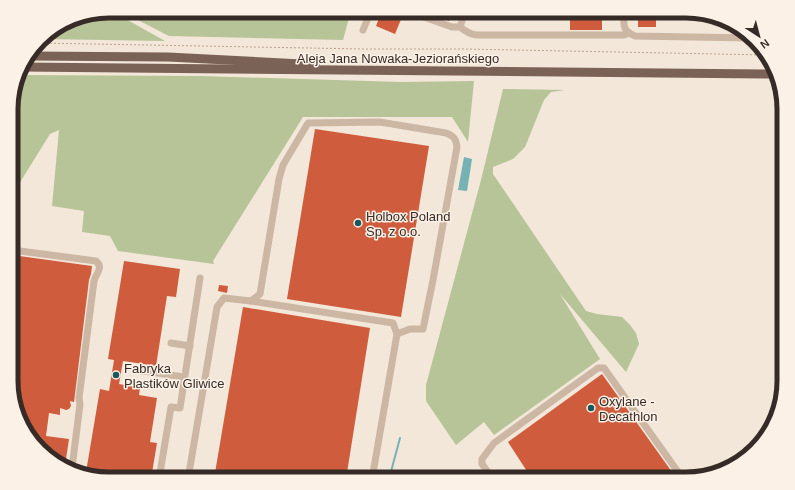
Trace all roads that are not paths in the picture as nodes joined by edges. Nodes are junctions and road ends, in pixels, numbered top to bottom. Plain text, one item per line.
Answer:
1 (368, 18) edge
2 (428, 18) edge
3 (463, 18) edge
4 (624, 18) edge
5 (460, 27) junction
6 (363, 30) dead end
7 (628, 33) junction
8 (739, 38) edge
9 (35, 56) edge
10 (28, 67) edge
11 (358, 70) junction
12 (770, 74) edge
13 (18, 251) edge
14 (200, 278) dead end
15 (251, 301) junction
16 (397, 334) junction
17 (171, 343) dead end
18 (190, 346) junction
19 (137, 370) dead end
20 (184, 377) junction
21 (72, 464) edge
22 (160, 472) edge
23 (189, 472) edge
24 (373, 472) edge
25 (488, 472) edge
26 (678, 472) edge

1 - 6 lane
2 - 5 lane
3 - 5 lane
4 - 7 lane
5 - 7 lane
7 - 8 lane
9 - 11 main road
10 - 11 main road, Aleja Jana Nowaka-Jeziorańskiego
11 - 12 main road, Aleja Jana Nowaka-Jeziorańskiego
13 - 21 lane
14 - 18 lane
15 - 16 lane
15 - 16 lane
15 - 23 lane
16 - 24 lane
17 - 18 lane
18 - 20 lane
19 - 20 lane
20 - 22 lane
25 - 26 lane

